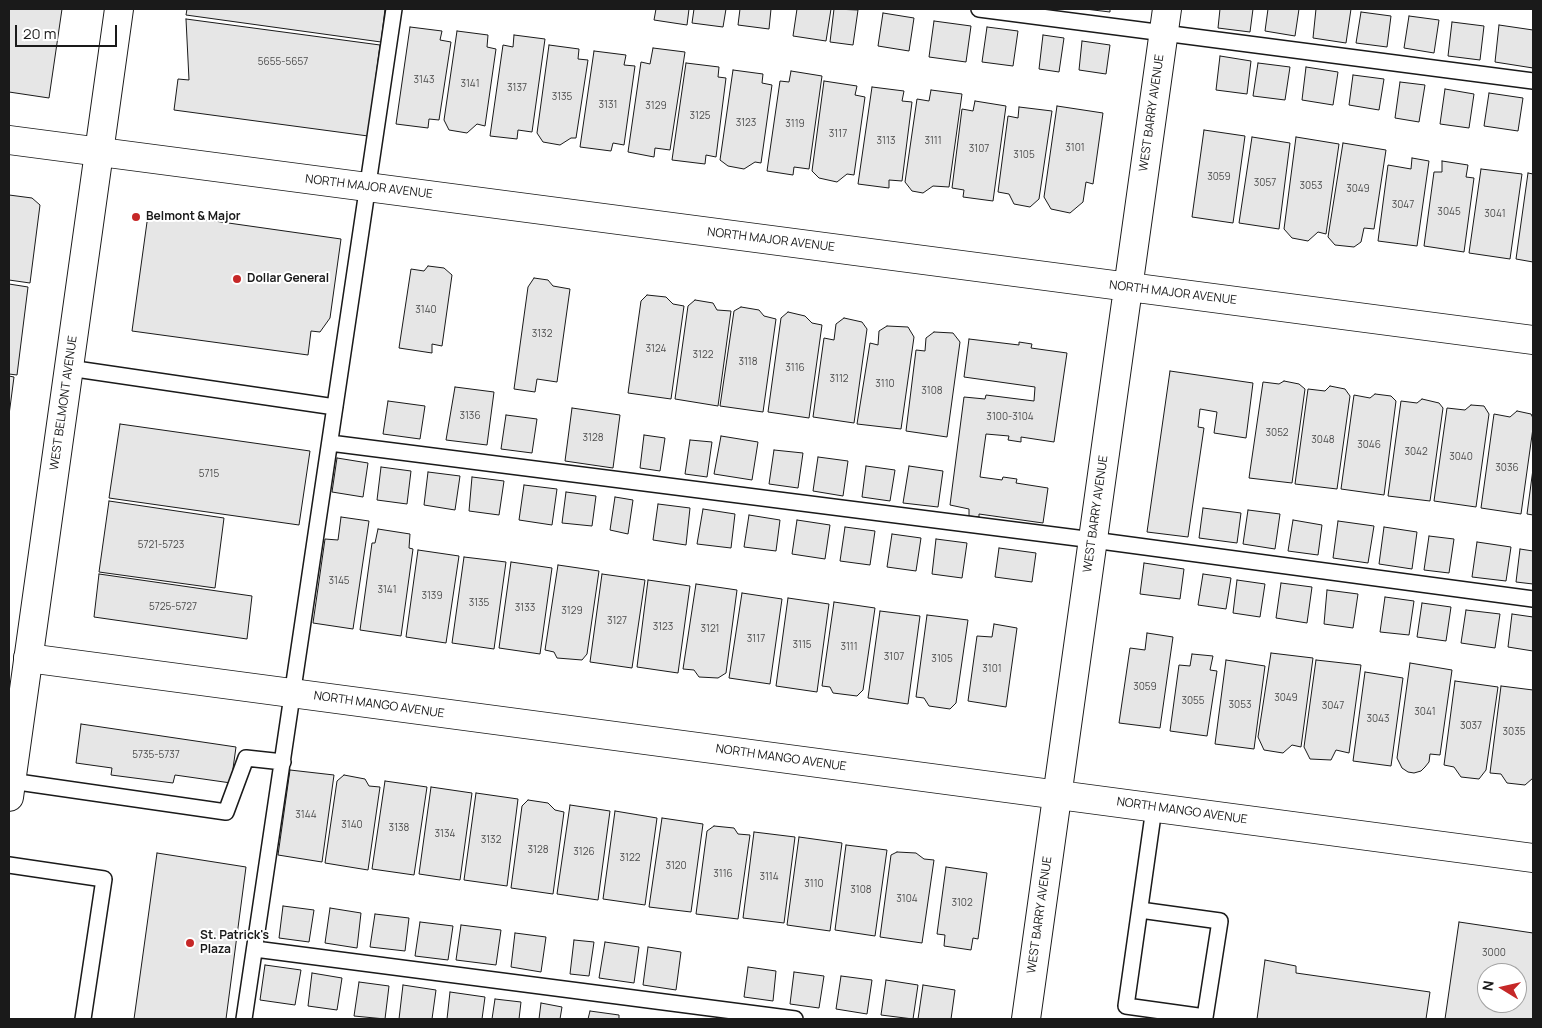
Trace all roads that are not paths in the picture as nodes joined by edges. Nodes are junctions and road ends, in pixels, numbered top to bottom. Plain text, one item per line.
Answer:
1 (119, 9) edge
2 (394, 9) edge
3 (979, 9) edge
4 (1165, 21) edge
5 (1533, 81) edge
6 (9, 140) edge
7 (99, 152) junction
8 (368, 187) junction
9 (1128, 287) junction
10 (1533, 340) edge
11 (69, 368) junction
12 (335, 407) junction
13 (330, 443) junction
14 (1093, 540) junction
15 (1533, 599) edge
16 (28, 658) junction
17 (293, 694) junction
18 (283, 762) junction
19 (10, 789) edge
20 (1057, 795) junction
21 (1154, 808) junction
22 (1533, 858) edge
23 (9, 865) edge
24 (1140, 910) junction
25 (255, 949) junction
26 (83, 1019) edge
27 (244, 1019) edge
28 (794, 1019) edge
29 (1026, 1019) edge

1 - 7 street, WEST BELMONT AVENUE
2 - 8 lane
3 - 4 lane
4 - 5 lane
4 - 9 street, WEST BARRY AVENUE
6 - 7 street, NORTH MAJOR AVENUE
7 - 8 street, NORTH MAJOR AVENUE
7 - 11 street, WEST BELMONT AVENUE
8 - 9 street, NORTH MAJOR AVENUE
8 - 12 lane
9 - 10 street, NORTH MAJOR AVENUE
9 - 14 street, WEST BARRY AVENUE
11 - 12 lane
11 - 16 street, WEST BELMONT AVENUE
12 - 13 lane
13 - 14 lane
13 - 17 lane
14 - 15 lane
14 - 20 street, WEST BARRY AVENUE
16 - 17 street, NORTH MANGO AVENUE
16 - 19 street, WEST BELMONT AVENUE
17 - 18 lane
17 - 20 street, NORTH MANGO AVENUE
18 - 19 lane
18 - 25 lane
20 - 21 street, NORTH MANGO AVENUE
20 - 29 street, WEST BARRY AVENUE
21 - 22 street, NORTH MANGO AVENUE
21 - 24 lane
23 - 26 lane
24 - 24 lane
25 - 27 lane
25 - 28 lane

